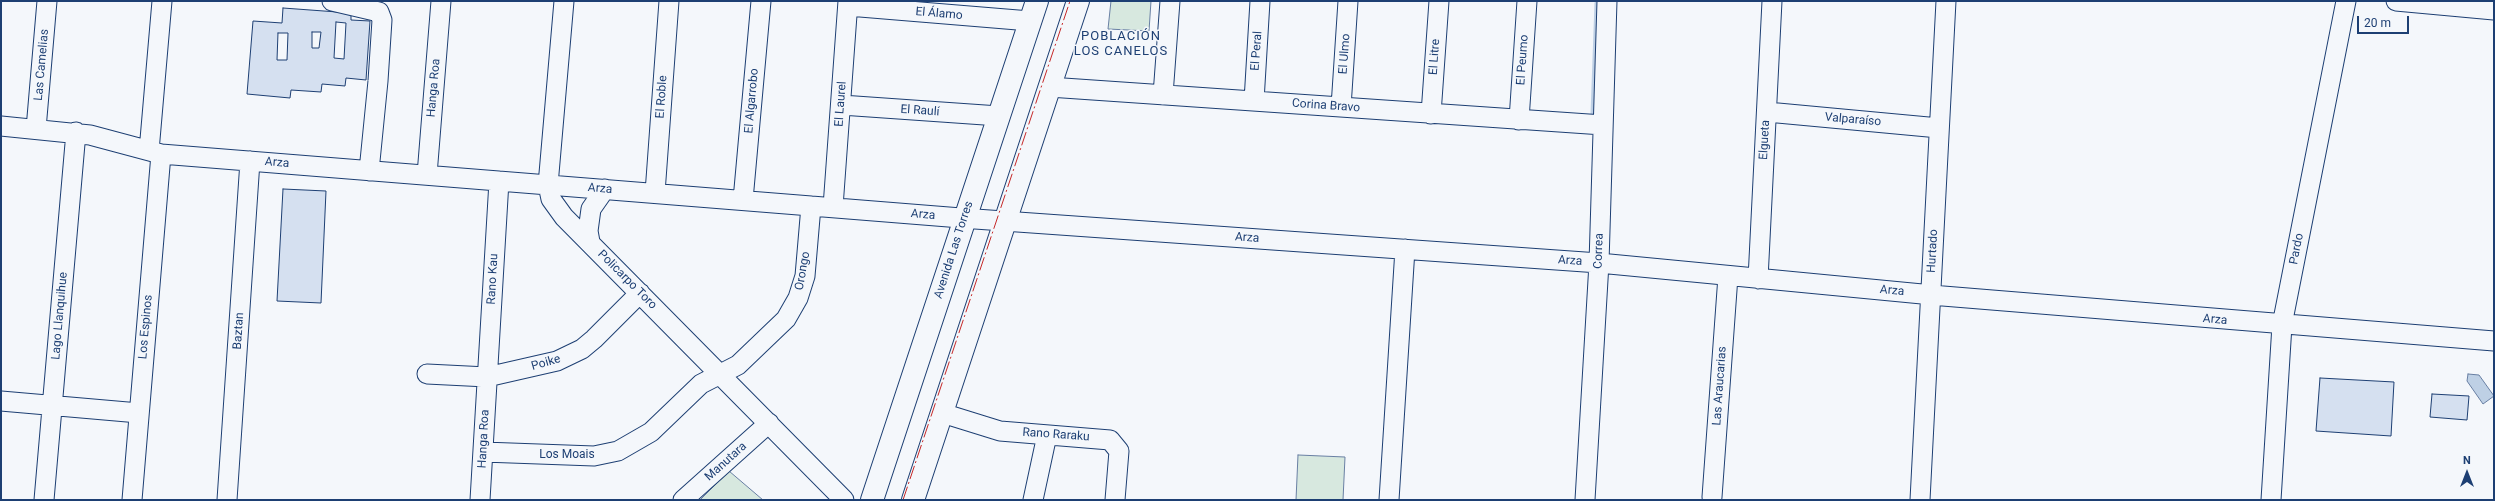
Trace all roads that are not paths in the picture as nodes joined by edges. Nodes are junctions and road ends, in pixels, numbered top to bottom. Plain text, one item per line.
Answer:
1 (47, 1) edge
2 (162, 1) edge
3 (332, 1) edge
4 (441, 1) edge
5 (564, 1) edge
6 (669, 1) edge
7 (761, 1) edge
8 (1037, 1) edge
9 (1078, 1) edge
10 (1170, 1) edge
11 (1260, 1) edge
12 (1348, 1) edge
13 (1439, 1) edge
14 (1527, 1) edge
15 (1607, 1) edge
16 (1772, 1) edge
17 (1946, 1) edge
18 (2346, 1) edge
19 (2396, 1) edge
20 (848, 4) edge
21 (2494, 10) edge
22 (1030, 21) junction
23 (1049, 87) junction
24 (1163, 95) junction
25 (1254, 101) junction
26 (841, 105) junction
27 (1341, 107) junction
28 (1767, 112) junction
29 (1431, 114) junction
30 (999, 116) junction
31 (1519, 120) junction
32 (1603, 125) junction
33 (1, 126) edge
34 (1939, 128) junction
35 (36, 129) junction
36 (76, 132) junction
37 (155, 152) junction
38 (250, 161) junction
39 (369, 171) junction
40 (428, 175) junction
41 (499, 181) junction
42 (548, 185) junction
43 (605, 189) junction
44 (655, 193) junction
45 (743, 200) junction
46 (811, 206) junction
47 (833, 207) junction
48 (965, 218) junction
49 (1005, 221) junction
50 (590, 242) junction
51 (1405, 250) junction
52 (1599, 263) junction
53 (1728, 276) junction
54 (1758, 279) junction
55 (640, 293) junction
56 (1931, 295) junction
57 (2282, 325) junction
58 (2494, 341) edge
59 (428, 374) dead end
60 (720, 374) junction
61 (487, 377) junction
62 (1, 401) edge
63 (52, 406) junction
64 (139, 413) junction
65 (942, 413) junction
66 (769, 424) junction
67 (1047, 435) junction
68 (483, 452) junction
69 (1712, 497) dead end
70 (44, 500) edge
71 (132, 500) edge
72 (227, 500) edge
73 (480, 500) edge
74 (683, 500) edge
75 (844, 500) edge
76 (872, 500) edge
77 (913, 500) edge
78 (1033, 500) edge
79 (1115, 500) edge
80 (1389, 500) edge
81 (1585, 500) edge
82 (1920, 500) edge
83 (2271, 500) edge

1 - 35 street, Las Camelias
2 - 37 street, Los Espinos
3 - 39 street
4 - 40 street, Hanga Roa
5 - 42 street, Policarpo Toro
6 - 44 street, El Roble
7 - 45 street, El Algarrobo
8 - 22 main road, Avenida Las Torres
9 - 23 main road
10 - 24 street
11 - 25 street, El Peral
12 - 27 street, El Ulmo
13 - 29 street, El Litre
14 - 31 street, El Peumo
15 - 32 street, Correa
16 - 28 street, Elgueta
17 - 34 street, Hurtado
18 - 57 street, Pardo
19 - 21 street
20 - 22 street, El Álamo
20 - 26 street, El Laurel
22 - 30 main road, Avenida Las Torres
23 - 24 street, Corina Bravo
23 - 49 main road
24 - 25 street, Corina Bravo
25 - 27 street, Corina Bravo
26 - 30 street, El Raulí
26 - 47 street, El Laurel
27 - 29 street, Corina Bravo
28 - 34 street, Valparaíso
28 - 54 street, Elgueta
29 - 31 street, Corina Bravo
30 - 48 main road, Avenida Las Torres
31 - 32 street, Corina Bravo
32 - 52 street, Correa
33 - 35 street, Arza
34 - 56 street, Hurtado
35 - 36 street, Arza
36 - 37 street, Arza
36 - 63 street, Lago Llanquihue
37 - 38 street, Arza
37 - 64 street, Los Espinos
38 - 39 street, Arza
38 - 72 street, Baztan
39 - 40 street, Arza
40 - 41 street, Arza
41 - 42 street, Arza
41 - 61 street, Rano Kau
42 - 43 street, Arza
42 - 50 street, Policarpo Toro
43 - 44 street, Arza
43 - 50 street
44 - 45 street, Arza
45 - 46 street, Arza
46 - 47 street, Arza
46 - 60 street, Orongo
47 - 48 street, Arza
48 - 49 street, Arza
48 - 76 main road, Avenida Las Torres
49 - 51 street, Arza
49 - 65 main road
50 - 55 street, Policarpo Toro
51 - 52 street, Arza
51 - 80 street
52 - 53 street, Arza
52 - 81 street, Correa
53 - 54 street, Arza
53 - 69 street, Las Araucarias
54 - 56 street, Arza
55 - 60 street, Policarpo Toro
55 - 61 street, Poike
56 - 57 street, Arza
56 - 82 street, Hurtado
57 - 58 street, Arza
57 - 83 street, Pardo
59 - 61 street, Poike
60 - 66 street, Policarpo Toro
60 - 68 street, Los Moais
61 - 68 street, Hanga Roa
62 - 63 street
63 - 64 street
63 - 70 street, Lago Llanquihue
64 - 71 street, Los Espinos
65 - 67 street, Rano Raraku
65 - 77 main road
66 - 74 street, Manutara
66 - 75 street, Policarpo Toro
67 - 78 street
67 - 79 street, Rano Raraku
68 - 73 street, Hanga Roa

